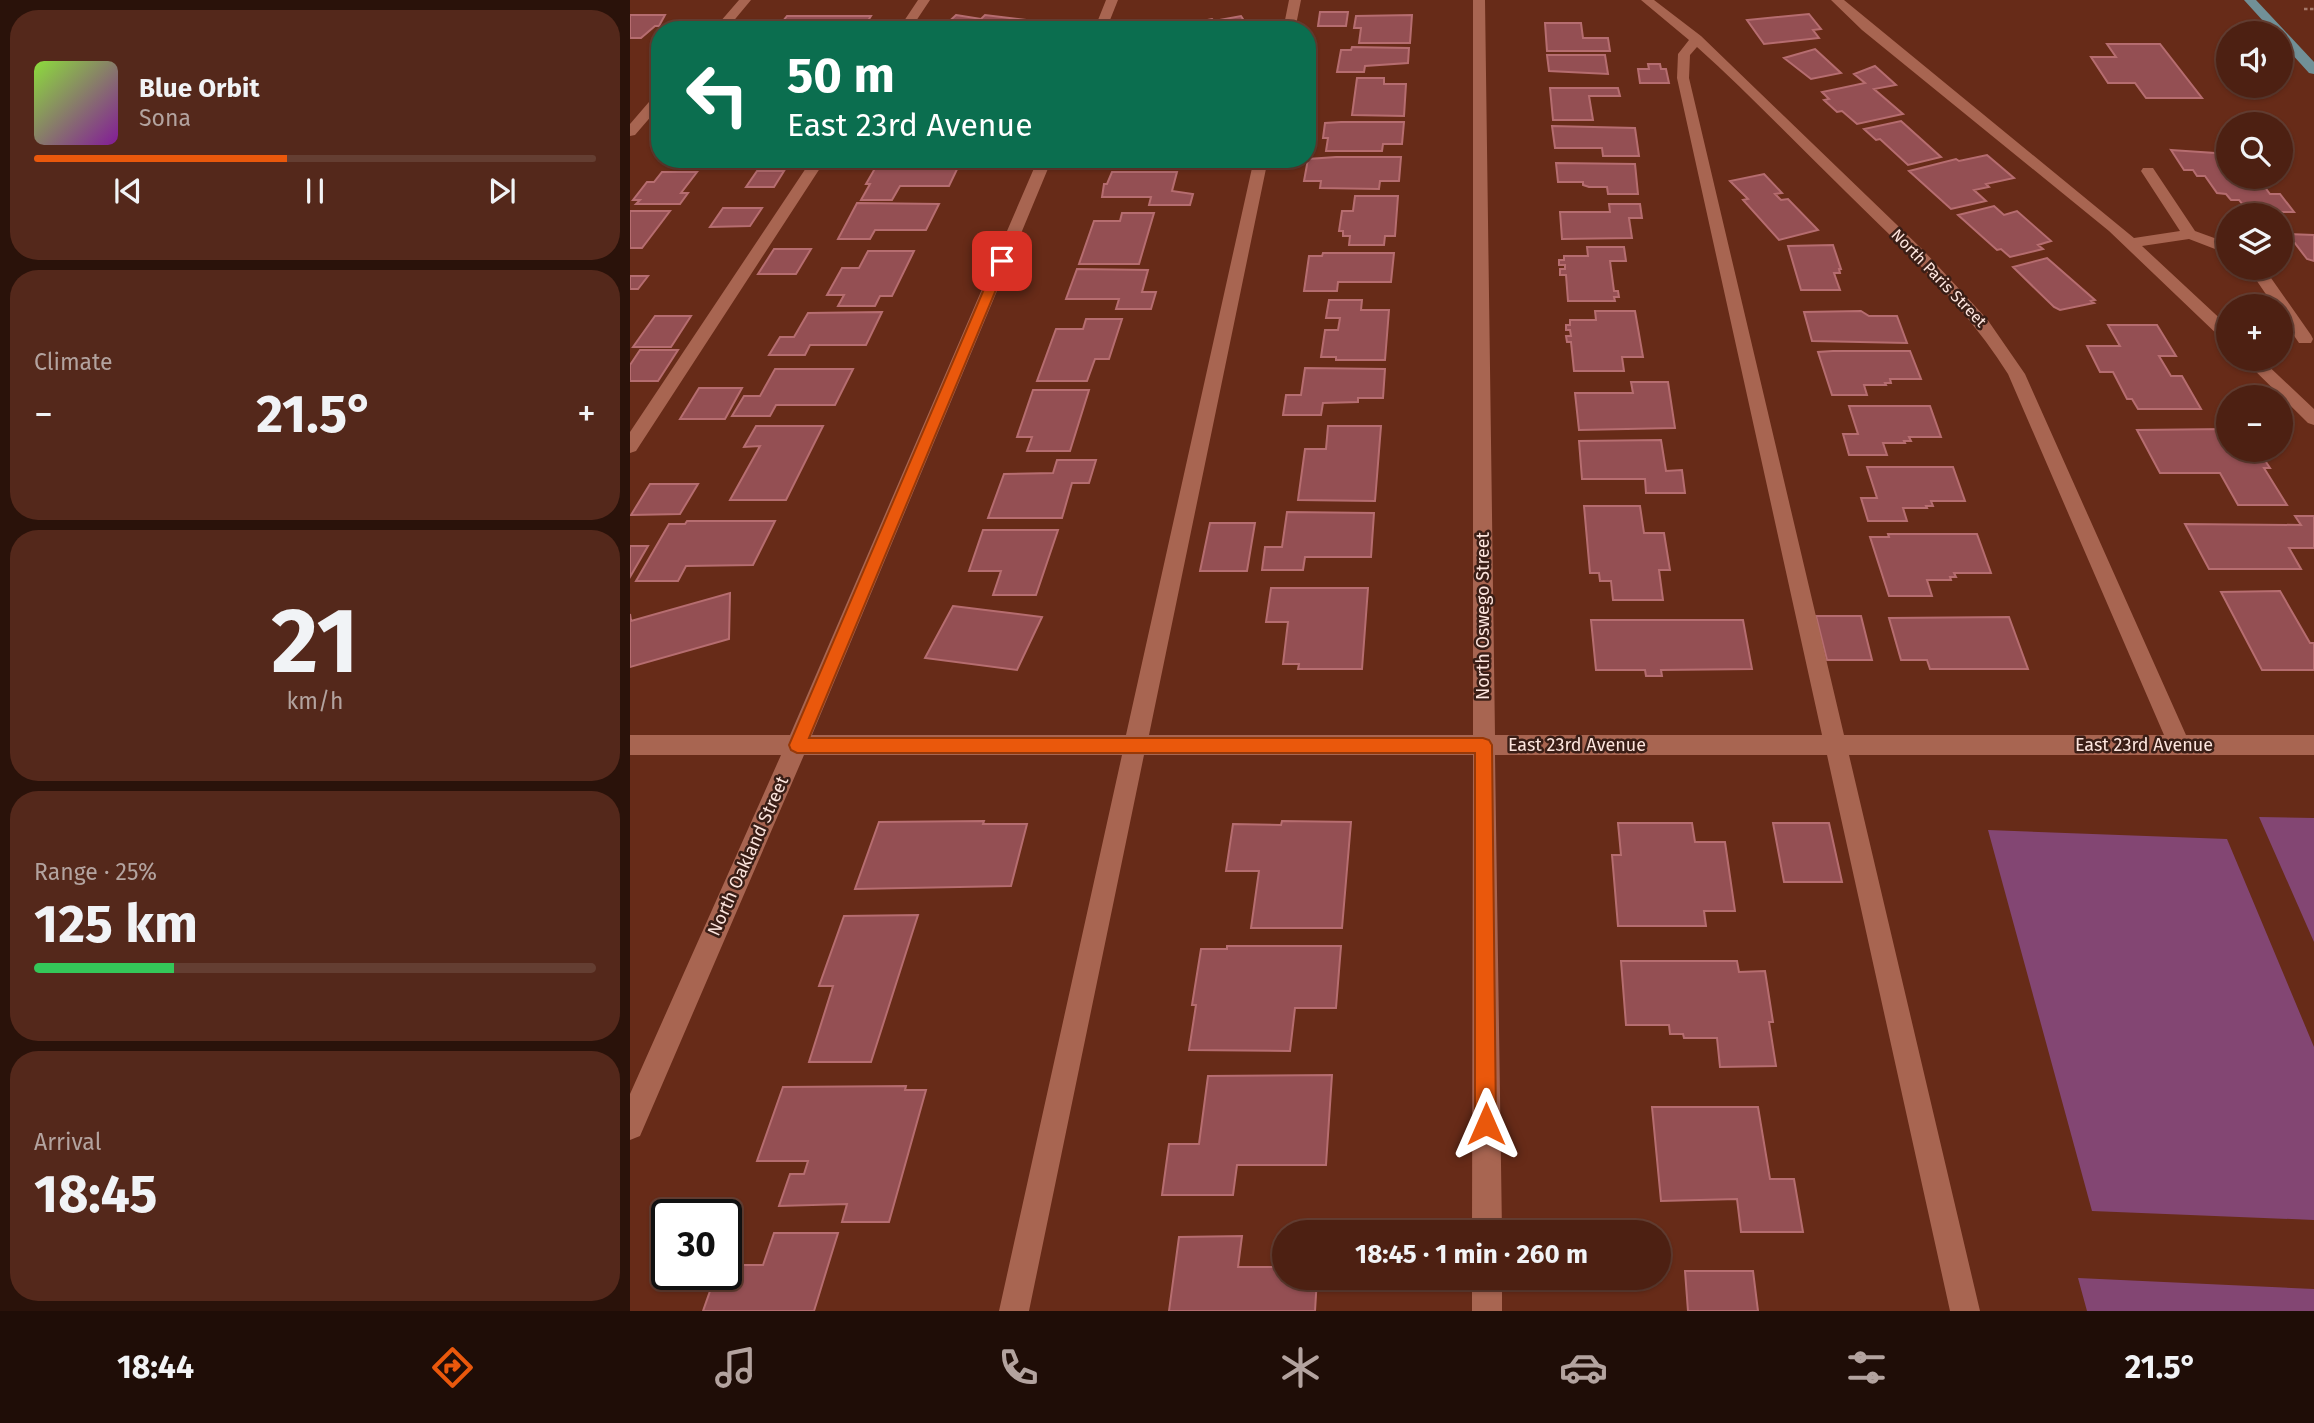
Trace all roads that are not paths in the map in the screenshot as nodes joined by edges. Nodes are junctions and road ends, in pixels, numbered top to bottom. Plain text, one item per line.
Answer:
1 (745, 0) edge
2 (924, 0) edge
3 (1112, 0) edge
4 (1295, 0) edge
5 (1479, 0) edge
6 (1647, 0) edge
7 (1837, 0) edge
8 (2250, 0) edge
9 (727, 21) edge
10 (910, 21) edge
11 (1104, 21) edge
12 (1291, 21) edge
13 (2269, 21) edge
14 (1697, 39) junction
15 (2293, 47) edge
16 (2314, 70) edge
17 (651, 108) edge
18 (630, 132) edge
19 (813, 168) edge
20 (1041, 168) edge
21 (1259, 168) edge
22 (2148, 171) dead end
23 (2190, 234) junction
24 (2132, 243) junction
25 (2216, 244) edge
26 (2264, 280) edge
27 (2216, 324) edge
28 (2305, 339) dead end
29 (2264, 371) edge
30 (2314, 419) edge
31 (630, 446) edge
32 (630, 745) edge
33 (797, 745) junction
34 (1136, 745) junction
35 (1483, 745) junction
36 (1836, 745) junction
37 (2179, 745) junction
38 (2314, 745) edge
39 (630, 1126) edge
40 (1486, 1220) edge
41 (1487, 1290) edge
42 (1014, 1311) edge
43 (1487, 1311) edge
44 (1965, 1311) edge

1 - 9 street
2 - 10 street
3 - 11 street
4 - 12 street
5 - 35 street, North Oswego Street
6 - 14 street, North Paris Street
7 - 24 street
8 - 13 main road
14 - 36 street
14 - 37 street, North Paris Street
15 - 16 main road
17 - 18 street
19 - 31 street
20 - 33 street, North Oakland Street
21 - 34 street
22 - 23 street
23 - 24 street
23 - 25 street
24 - 27 street
26 - 28 street
29 - 30 street
32 - 33 street, East 23rd Avenue
33 - 34 street, East 23rd Avenue
33 - 39 street, North Oakland Street
34 - 35 street, East 23rd Avenue
34 - 42 street
35 - 36 street, East 23rd Avenue
35 - 40 street, North Oswego Street
36 - 37 street, East 23rd Avenue
36 - 44 street
37 - 38 street, East 23rd Avenue
41 - 43 street

